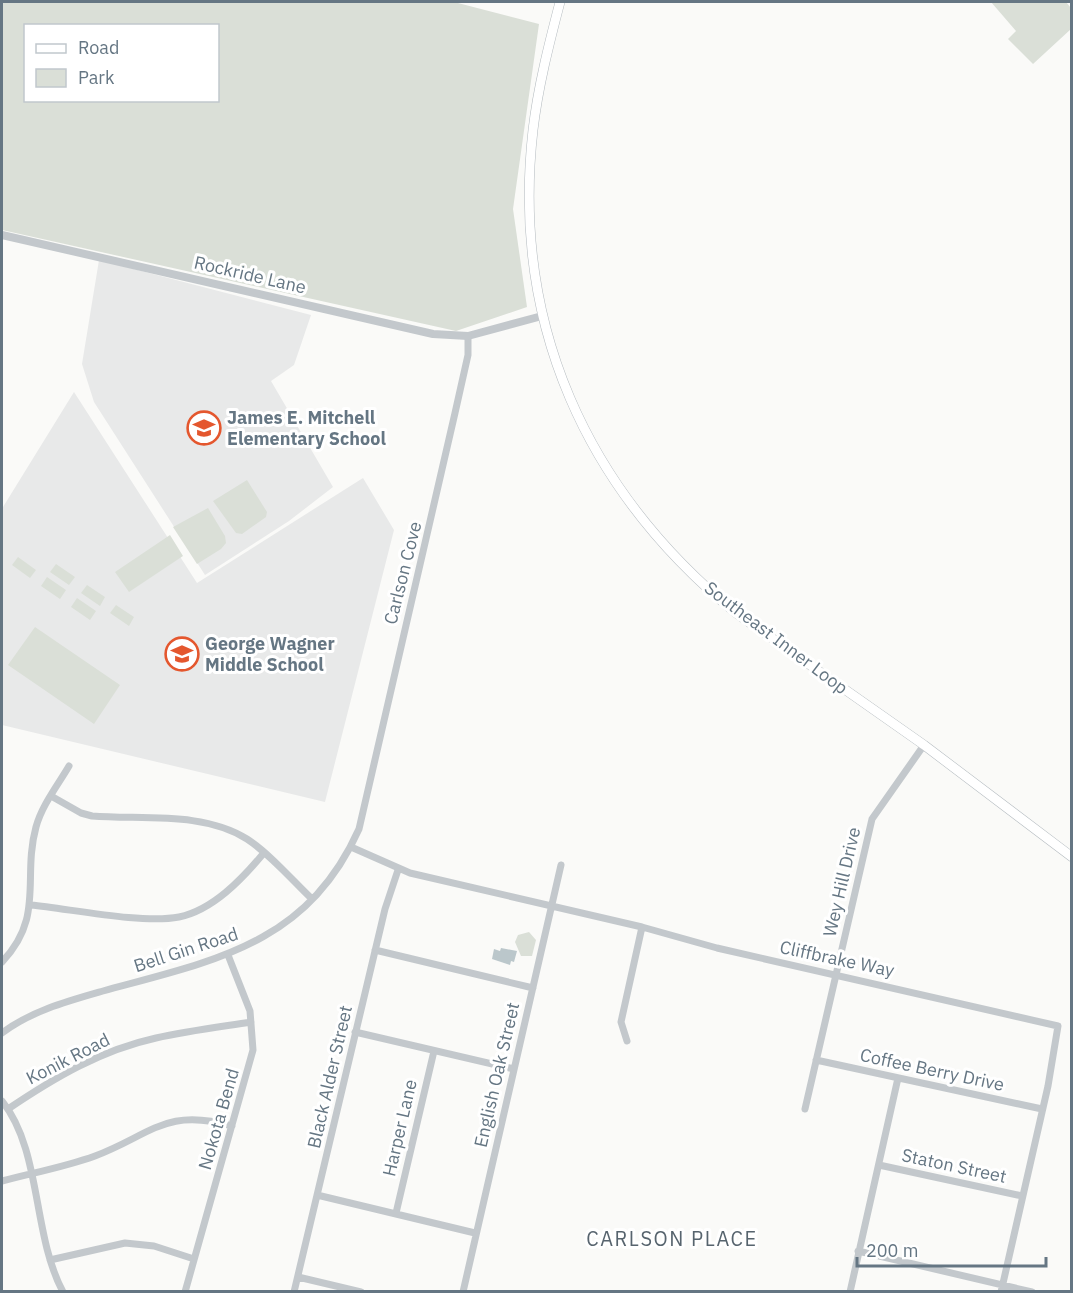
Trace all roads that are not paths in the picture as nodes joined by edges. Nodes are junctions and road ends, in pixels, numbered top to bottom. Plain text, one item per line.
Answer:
1 (560, 2) edge
2 (2, 235) edge
3 (542, 316) junction
4 (468, 336) junction
5 (924, 745) junction
6 (69, 766) dead end
7 (51, 796) junction
8 (361, 816) joint
9 (351, 847) junction
10 (263, 854) junction
11 (1071, 857) edge
12 (561, 865) dead end
13 (398, 870) junction
14 (312, 899) junction
15 (31, 905) junction
16 (551, 906) junction
17 (642, 927) junction
18 (375, 951) junction
19 (228, 955) junction
20 (2, 962) edge
21 (836, 974) junction
22 (533, 988) junction
23 (251, 1022) junction
24 (2, 1032) edge
25 (356, 1032) junction
26 (627, 1041) dead end
27 (434, 1051) junction
28 (816, 1060) junction
29 (514, 1069) junction
30 (898, 1078) junction
31 (2, 1101) edge
32 (8, 1109) junction
33 (805, 1109) dead end
34 (1042, 1109) junction
35 (232, 1126) junction
36 (879, 1165) junction
37 (30, 1174) junction
38 (2, 1182) edge
39 (317, 1195) junction
40 (1022, 1196) junction
41 (396, 1213) junction
42 (475, 1233) junction
43 (858, 1251) junction
44 (194, 1259) junction
45 (50, 1260) junction
46 (298, 1277) junction
47 (1002, 1288) edge
48 (63, 1292) edge
49 (185, 1292) edge
50 (294, 1292) edge
51 (361, 1292) edge
52 (463, 1292) edge
53 (850, 1292) edge
54 (1032, 1292) edge

1 - 3 main road, Southeast Inner Loop
2 - 4 street, Rockride Lane
3 - 4 street, Rockride Lane
3 - 5 main road, Southeast Inner Loop
4 - 8 street, Carlson Cove
5 - 11 main road, Southeast Inner Loop
5 - 21 street, Wey Hill Drive
6 - 7 street
7 - 10 street
7 - 15 street
8 - 9 street, Bell Gin Road
9 - 13 street, Cliffbrake Way
9 - 14 street, Bell Gin Road
10 - 14 street
10 - 15 street
12 - 16 street, English Oak Street
13 - 16 street, Cliffbrake Way
13 - 18 street, Black Alder Street
14 - 19 street, Bell Gin Road
15 - 20 street
16 - 17 street, Cliffbrake Way
16 - 22 street, English Oak Street
17 - 21 street, Cliffbrake Way
17 - 26 street
18 - 22 street
18 - 25 street, Black Alder Street
19 - 23 street, Nokota Bend
19 - 24 street, Bell Gin Road
21 - 28 street, Wey Hill Drive
21 - 34 street, Cliffbrake Way
22 - 29 street, English Oak Street
23 - 32 street, Konik Road
23 - 35 street, Nokota Bend
25 - 27 street
25 - 39 street, Black Alder Street
27 - 29 street
27 - 41 street, Harper Lane
28 - 30 street, Coffee Berry Drive
28 - 33 street, Wey Hill Drive
29 - 42 street, English Oak Street
30 - 34 street, Coffee Berry Drive
30 - 36 street
31 - 32 street
32 - 37 street
34 - 40 street, Cliffbrake Way
35 - 37 street
35 - 44 street, Nokota Bend
36 - 40 street, Staton Street
36 - 43 street
37 - 38 street
37 - 45 street
39 - 41 street
39 - 46 street, Black Alder Street
40 - 47 street, Cliffbrake Way
41 - 42 street
42 - 52 street, English Oak Street
43 - 47 street
43 - 53 street
44 - 45 street
44 - 49 street, Nokota Bend
45 - 48 street
46 - 50 street, Black Alder Street
46 - 51 street
47 - 54 street

